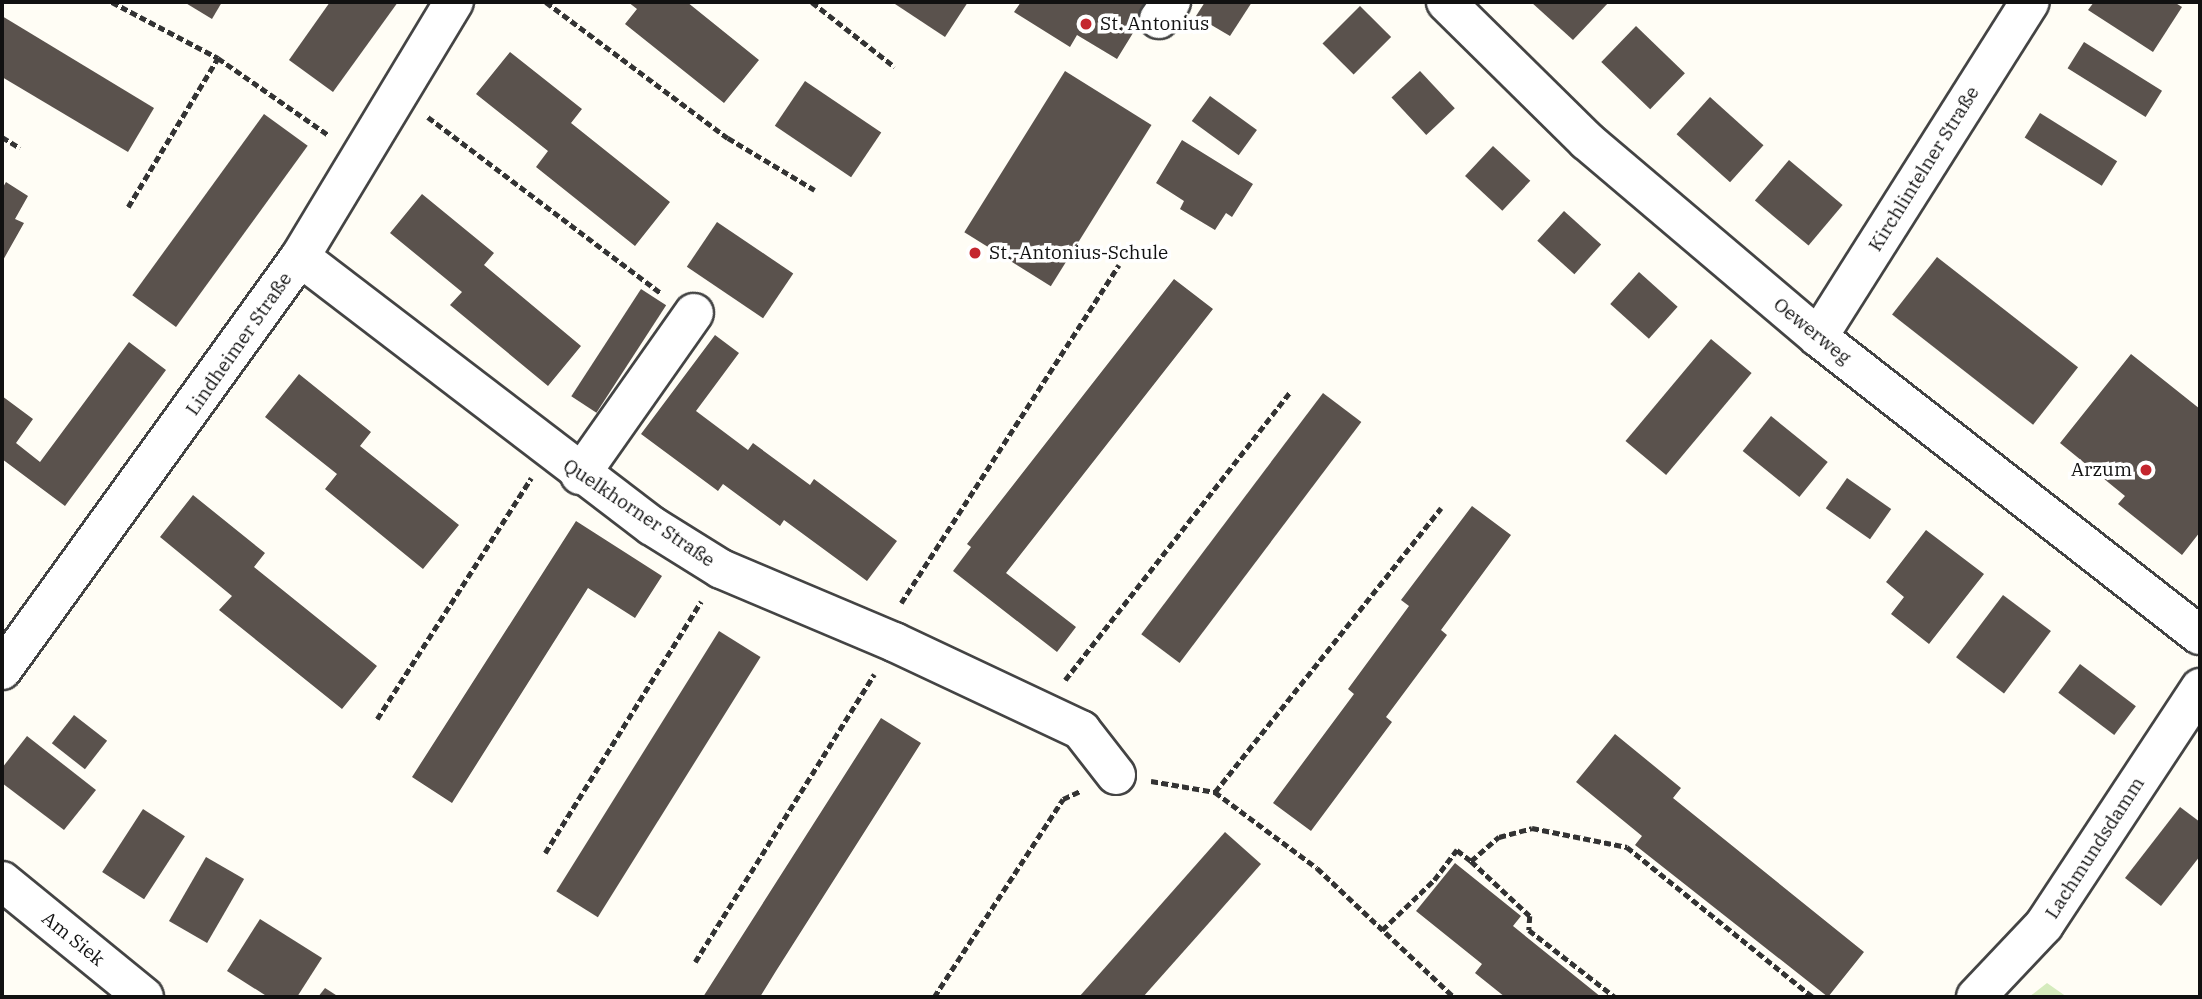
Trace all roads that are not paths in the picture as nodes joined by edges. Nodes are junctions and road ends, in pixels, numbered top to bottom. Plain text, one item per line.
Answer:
1 (454, 2) edge
2 (1446, 2) edge
3 (2030, 2) edge
4 (300, 257) junction
5 (694, 313) road end
6 (1818, 337) junction
7 (566, 464) junction
8 (2200, 635) edge
9 (2, 670) edge
10 (2200, 688) edge
11 (1116, 775) road end
12 (2, 881) edge
13 (144, 997) edge
14 (1976, 997) edge

1 - 4 street, Lindheimer Straße
2 - 6 street, Oewerweg
3 - 6 street, Kirchlintelner Straße
4 - 7 street, Quelkhorner Straße
4 - 9 street, Lindheimer Straße
5 - 7 street
6 - 8 street, Oewerweg
7 - 11 street, Quelkhorner Straße
10 - 14 street, Lachmundsdamm
12 - 13 street, Am Siek

